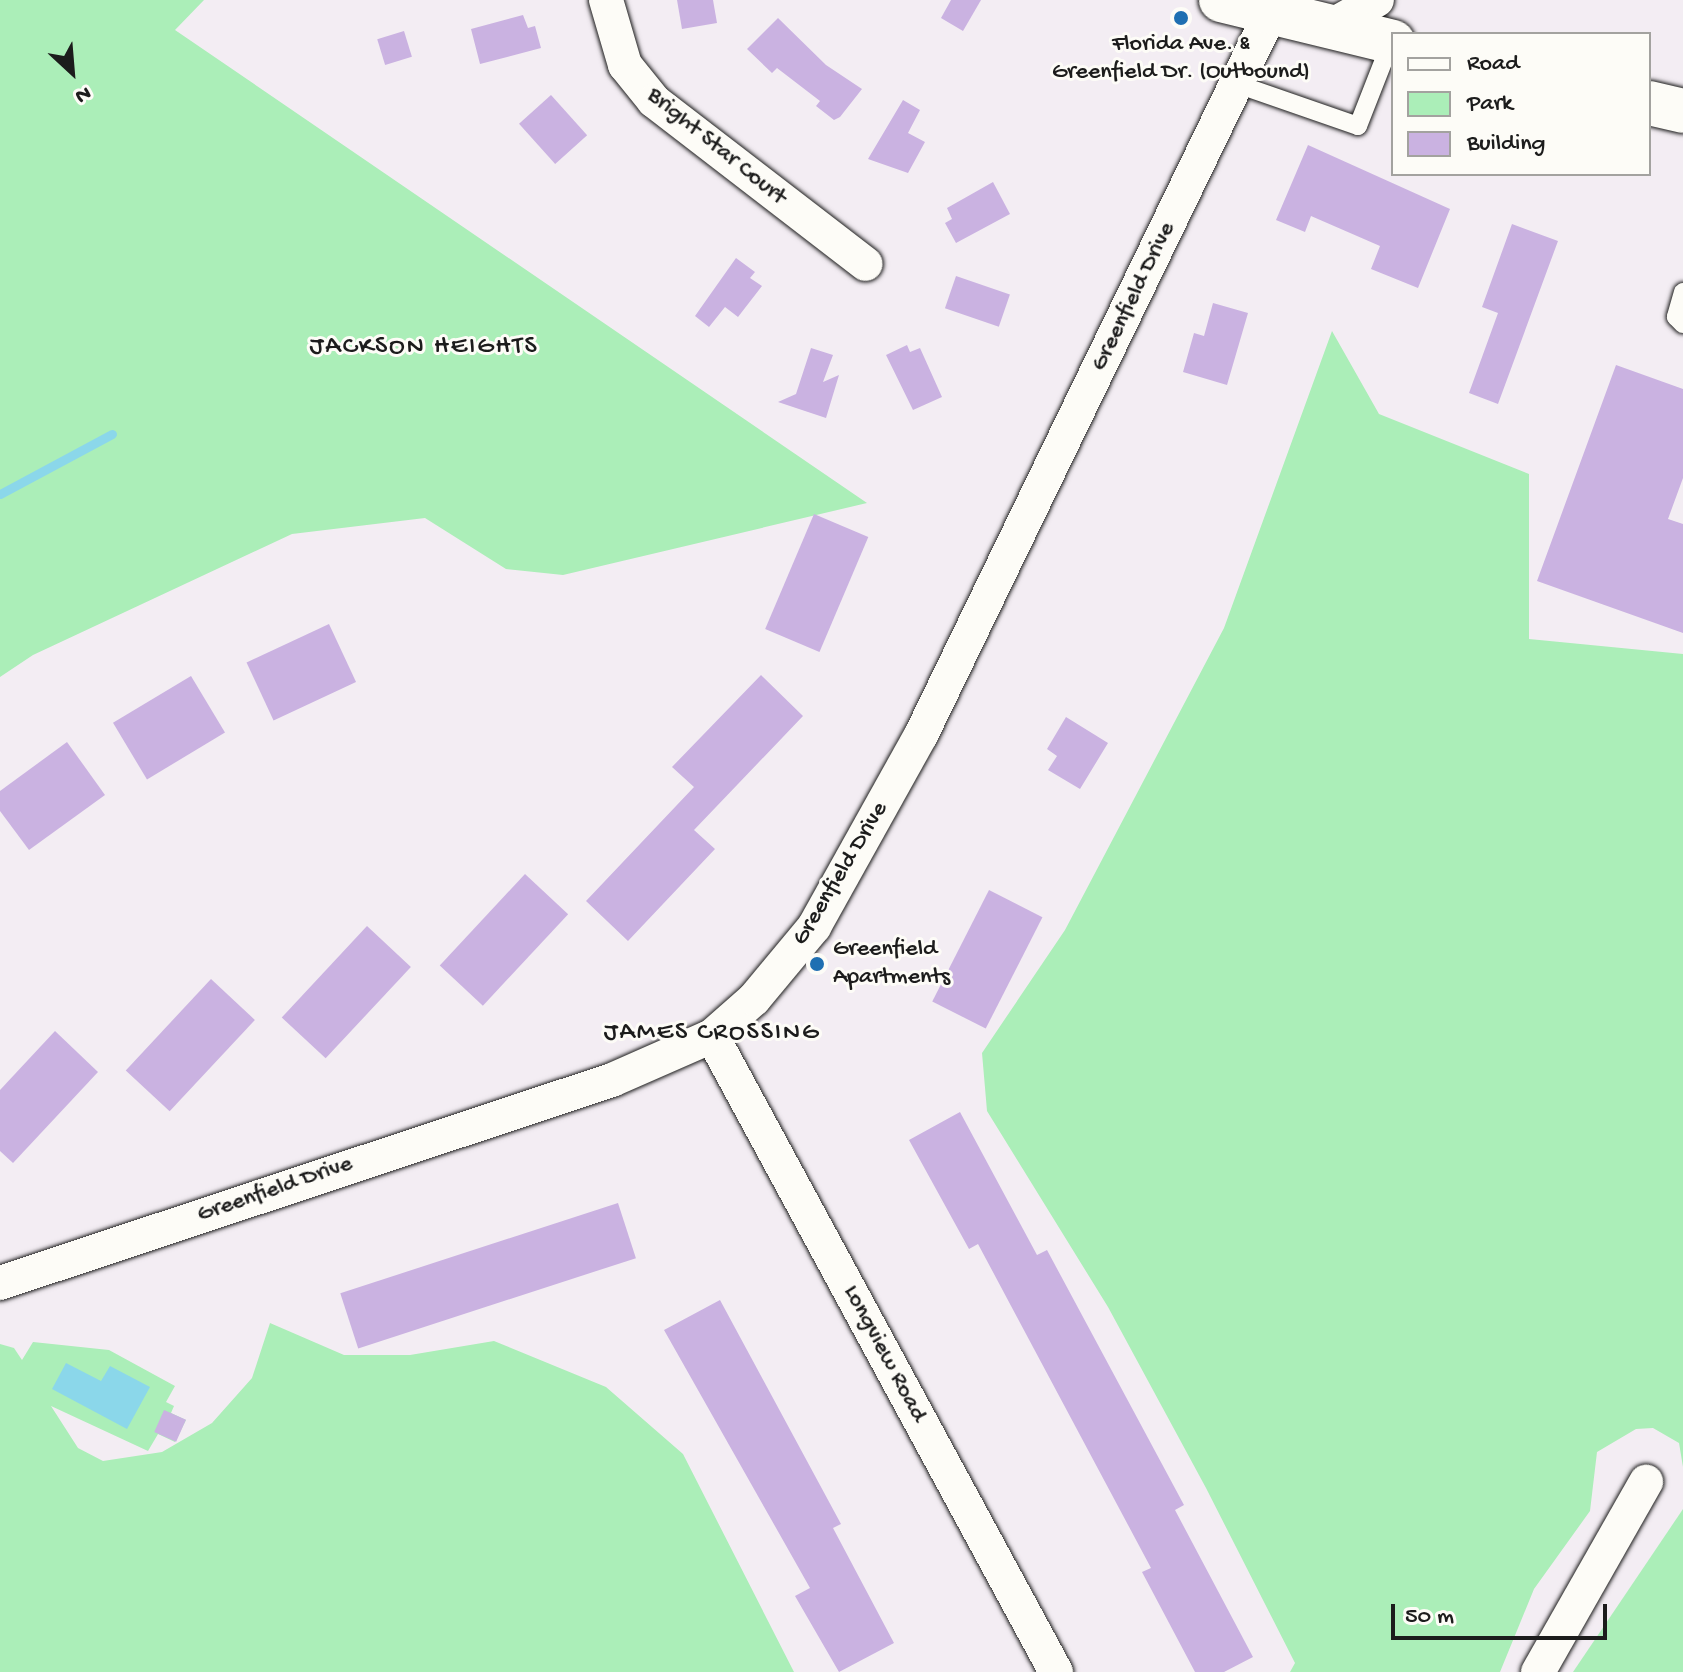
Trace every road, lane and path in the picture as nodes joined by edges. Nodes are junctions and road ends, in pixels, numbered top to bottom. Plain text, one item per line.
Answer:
1 (606, 0) edge
2 (1221, 0) edge
3 (1377, 0) edge
4 (1270, 14) junction
5 (1329, 27) junction
6 (1391, 42) edge
7 (1391, 44) edge
8 (1237, 84) junction
9 (1651, 103) edge
10 (1683, 111) edge
11 (866, 264) dead end
12 (1683, 292) edge
13 (1683, 324) edge
14 (712, 1036) junction
15 (0, 1283) edge
16 (1646, 1482) dead end
17 (1056, 1672) edge
18 (1538, 1672) edge

1 - 11 street, Bright Star Court
2 - 4 main road
3 - 5 street
4 - 5 main road
4 - 8 street, Greenfield Drive
5 - 6 main road
7 - 8 lane
8 - 14 street, Greenfield Drive
9 - 10 main road
12 - 13 lane
14 - 15 street, Greenfield Drive
14 - 17 street, Longview Road
16 - 18 street

